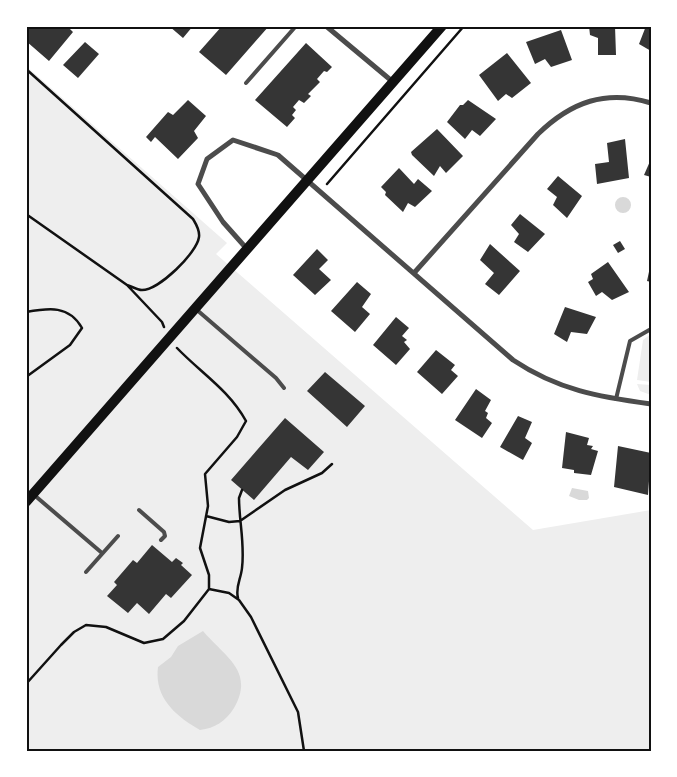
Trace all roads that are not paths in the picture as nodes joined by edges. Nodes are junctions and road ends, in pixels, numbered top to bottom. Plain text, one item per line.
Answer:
1 (296, 26) edge
2 (326, 26) edge
3 (442, 26) edge
4 (393, 82) junction
5 (246, 83) dead end
6 (651, 103) edge
7 (307, 179) junction
8 (247, 249) junction
9 (414, 273) junction
10 (195, 308) junction
11 (651, 329) edge
12 (284, 388) dead end
13 (616, 399) junction
14 (651, 404) edge
15 (34, 494) junction
16 (26, 502) edge
17 (139, 510) dead end
18 (118, 536) dead end
19 (162, 540) dead end
20 (102, 553) junction
21 (86, 572) dead end

1 - 5 lane
2 - 4 street
3 - 4 main road
4 - 7 main road
6 - 9 street
7 - 8 main road
7 - 8 street
7 - 9 street
8 - 10 main road
9 - 13 street
10 - 12 lane
10 - 15 main road
11 - 13 lane
13 - 14 street
15 - 16 main road
15 - 20 lane
17 - 19 lane
18 - 20 lane
20 - 21 lane

